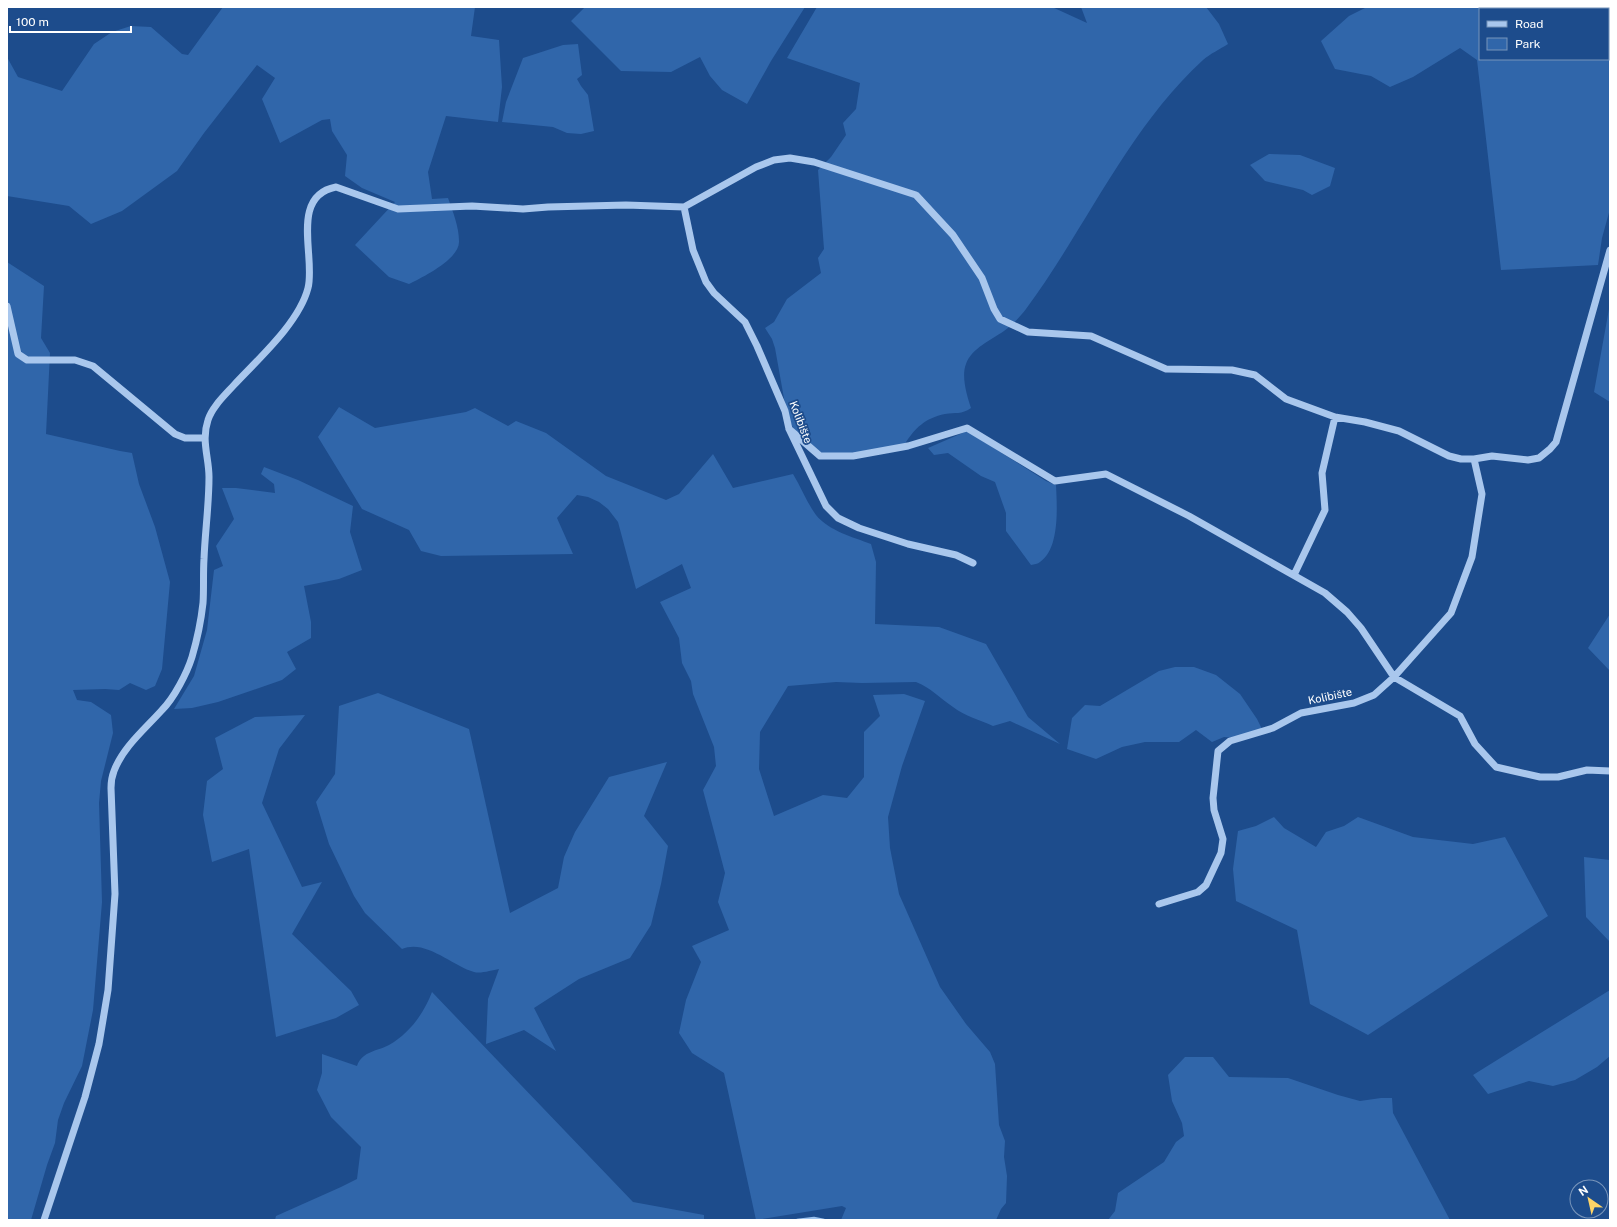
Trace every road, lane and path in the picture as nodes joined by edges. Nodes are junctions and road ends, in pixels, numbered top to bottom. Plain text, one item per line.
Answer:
1 (684, 207) junction
2 (1610, 250) edge
3 (7, 306) edge
4 (1334, 418) junction
5 (789, 429) junction
6 (204, 438) junction
7 (1474, 459) junction
8 (973, 563) dead end
9 (1294, 574) junction
10 (1394, 677) junction
11 (1610, 771) edge
12 (1159, 904) dead end
13 (44, 1220) edge

1 - 4 street
1 - 5 street, Kolibište
1 - 6 street
2 - 7 street
3 - 6 street
4 - 7 street
4 - 9 street
5 - 8 street, Kolibište
5 - 9 street
6 - 13 street
7 - 10 street, Kolibište
9 - 10 street
10 - 11 street
10 - 12 street, Kolibište

